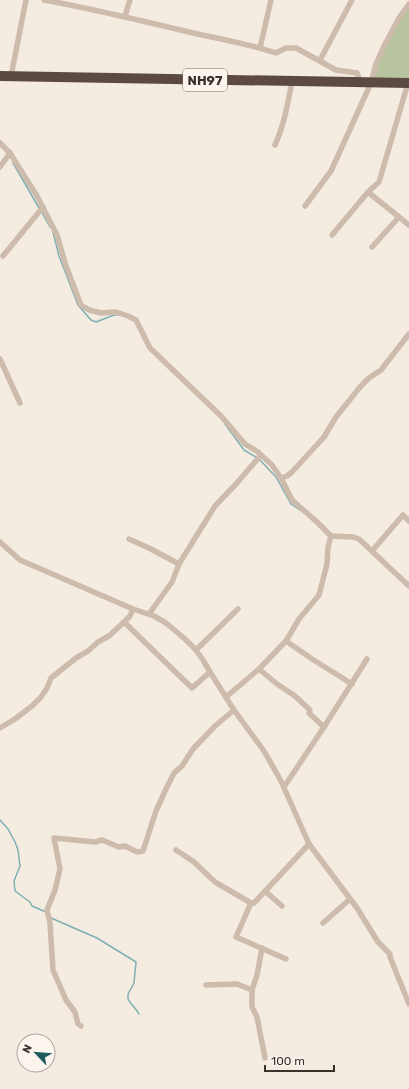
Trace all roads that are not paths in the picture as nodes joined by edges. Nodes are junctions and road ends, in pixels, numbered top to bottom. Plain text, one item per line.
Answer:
1 (26, 0) edge
2 (44, 0) edge
3 (84, 0) edge
4 (130, 0) edge
5 (271, 0) edge
6 (352, 0) edge
7 (409, 4) edge
8 (82, 7) junction
9 (125, 16) junction
10 (260, 48) junction
11 (320, 60) junction
12 (0, 76) edge
13 (11, 76) junction
14 (292, 81) junction
15 (366, 83) junction
16 (408, 83) edge
17 (0, 143) edge
18 (275, 145) dead end
19 (10, 153) junction
20 (0, 167) edge
21 (368, 192) junction
22 (304, 206) dead end
23 (43, 207) junction
24 (399, 217) junction
25 (409, 225) edge
26 (332, 235) dead end
27 (372, 247) dead end
28 (3, 256) dead end
29 (409, 334) edge
30 (0, 359) edge
31 (20, 403) dead end
32 (260, 455) junction
33 (281, 478) junction
34 (409, 521) edge
35 (331, 536) junction
36 (129, 539) dead end
37 (0, 542) edge
38 (372, 551) junction
39 (179, 564) junction
40 (409, 586) edge
41 (133, 609) junction
42 (238, 609) dead end
43 (149, 614) junction
44 (124, 622) junction
45 (286, 641) junction
46 (196, 650) junction
47 (367, 659) dead end
48 (259, 669) junction
49 (210, 672) junction
50 (352, 684) junction
51 (226, 697) junction
52 (234, 710) junction
53 (324, 727) junction
54 (0, 728) edge
55 (284, 788) junction
56 (309, 844) junction
57 (176, 850) dead end
58 (265, 891) junction
59 (350, 899) junction
60 (251, 903) junction
61 (282, 906) dead end
62 (324, 923) dead end
63 (262, 948) junction
64 (286, 960) dead end
65 (206, 985) dead end
66 (252, 990) junction
67 (409, 1004) edge
68 (81, 1026) dead end
69 (265, 1058) dead end

1 - 13 street
2 - 8 street
3 - 8 street
4 - 9 street
5 - 10 street
6 - 11 street
7 - 15 street
8 - 9 street
9 - 10 street
10 - 11 street
11 - 15 street
12 - 13 highway, NH97
13 - 14 highway, NH97
14 - 15 highway, NH97
14 - 18 street
15 - 16 highway, NH97
15 - 22 street
16 - 21 street
17 - 19 street
19 - 20 street
19 - 23 street
21 - 24 street
21 - 26 street
23 - 28 street
23 - 32 street
24 - 25 street
24 - 27 street
29 - 33 street
30 - 31 street
32 - 33 street
32 - 39 street
33 - 35 street
34 - 38 street
35 - 38 street
35 - 45 street
36 - 39 street
37 - 41 street
38 - 40 street
39 - 43 street
41 - 43 street
41 - 44 street
42 - 46 street
43 - 46 street
44 - 49 street
44 - 54 street
45 - 48 street
45 - 50 street
46 - 49 street
47 - 50 street
48 - 51 street
48 - 53 street
49 - 51 street
50 - 53 street
51 - 52 street
52 - 55 street
52 - 68 street
53 - 55 street
55 - 56 street
56 - 58 street
56 - 59 street
57 - 60 street
58 - 60 street
58 - 61 street
59 - 62 street
59 - 67 street
60 - 63 street
63 - 64 street
63 - 66 street
65 - 66 street
66 - 69 street

